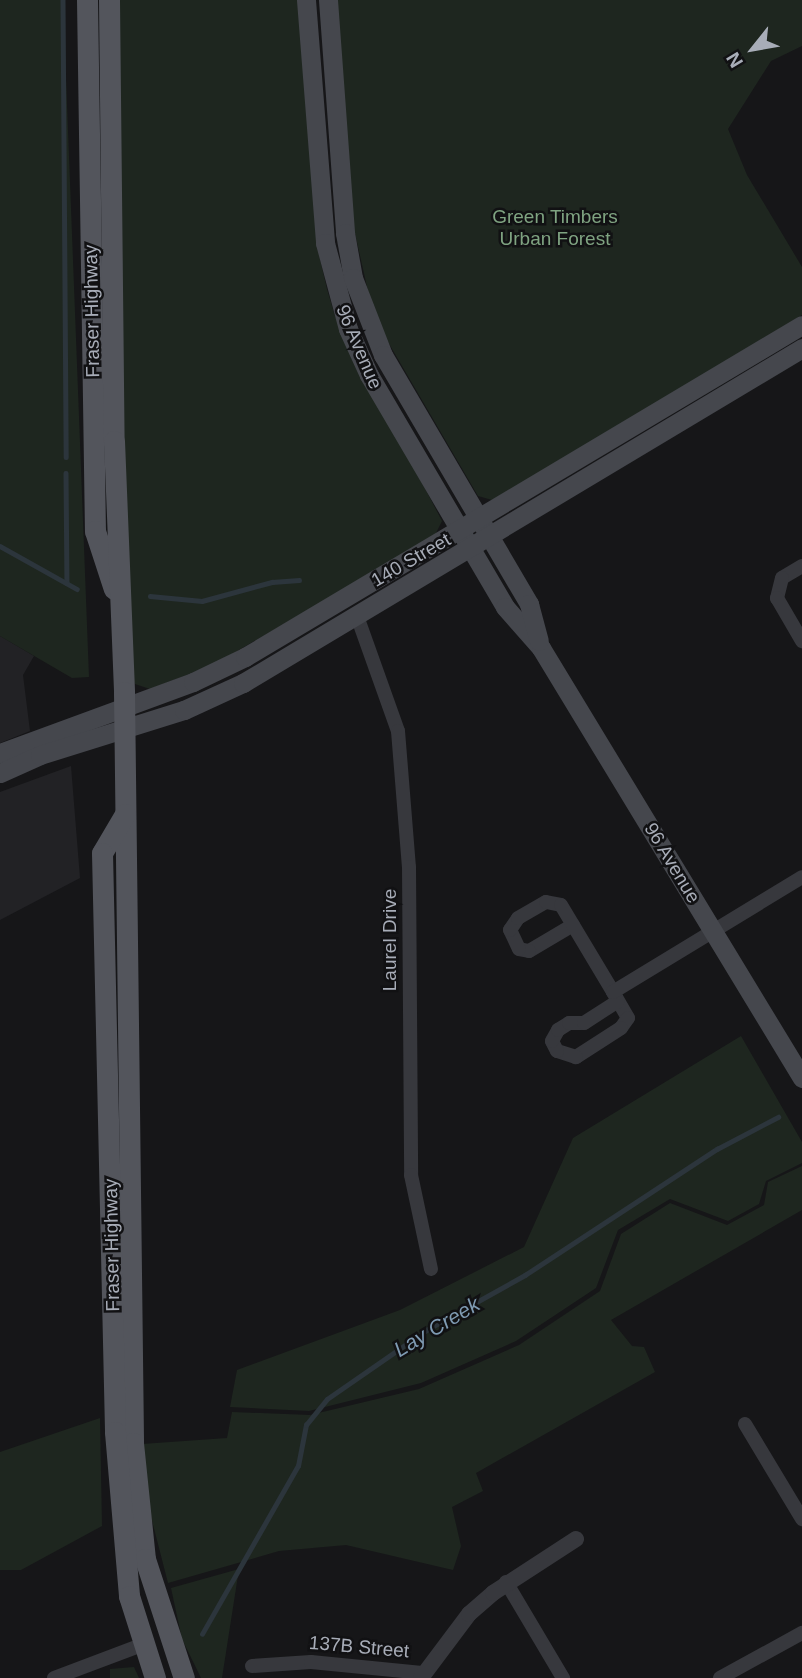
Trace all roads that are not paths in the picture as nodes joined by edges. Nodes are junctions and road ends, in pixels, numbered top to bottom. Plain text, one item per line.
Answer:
1 (87, 0) edge
2 (109, 0) edge
3 (306, 0) edge
4 (328, 0) edge
5 (802, 325) edge
6 (802, 348) edge
7 (479, 520) junction
8 (460, 531) junction
9 (490, 539) junction
10 (471, 550) junction
11 (802, 566) edge
12 (357, 616) junction
13 (121, 617) junction
14 (802, 641) edge
15 (541, 648) junction
16 (124, 705) junction
17 (123, 729) junction
18 (0, 752) edge
19 (0, 773) edge
20 (125, 814) junction
21 (802, 877) edge
22 (573, 925) dead end
23 (714, 931) junction
24 (616, 996) junction
25 (802, 1078) edge
26 (431, 1269) dead end
27 (744, 1424) dead end
28 (802, 1519) edge
29 (576, 1539) dead end
30 (506, 1582) junction
31 (800, 1637) edge
32 (142, 1645) junction
33 (253, 1665) dead end
34 (422, 1676) edge
35 (54, 1678) edge
36 (155, 1678) edge
37 (184, 1678) edge
38 (563, 1678) edge
39 (720, 1678) edge

1 - 13 main road, Fraser Highway
2 - 13 main road, Fraser Highway
3 - 8 main road, 96 Avenue
4 - 7 main road, 96 Avenue
5 - 7 main road, 140 Street
6 - 9 main road, 140 Street
7 - 8 main road, 140 Street
7 - 9 main road, 96 Avenue
8 - 10 main road, 96 Avenue
8 - 16 main road, 140 Street
9 - 10 main road, 140 Street
9 - 15 main road, 96 Avenue
10 - 12 main road, 140 Street
10 - 15 main road, 96 Avenue
11 - 14 street
12 - 17 main road, 140 Street
12 - 26 street, Laurel Drive
13 - 16 main road, Fraser Highway
15 - 23 main road, 96 Avenue
16 - 17 main road, Fraser Highway
16 - 18 main road, 140 Street
17 - 19 main road, 140 Street
17 - 20 main road, Fraser Highway
20 - 32 main road, Fraser Highway
20 - 37 main road, Fraser Highway
21 - 23 street
22 - 24 street
23 - 24 street
23 - 25 main road, 96 Avenue
24 - 24 street
27 - 28 street
29 - 30 street, 137B Street
30 - 34 street, 137B Street
30 - 38 street
31 - 39 street
32 - 35 street
32 - 36 main road, Fraser Highway
33 - 34 street, 137B Street

